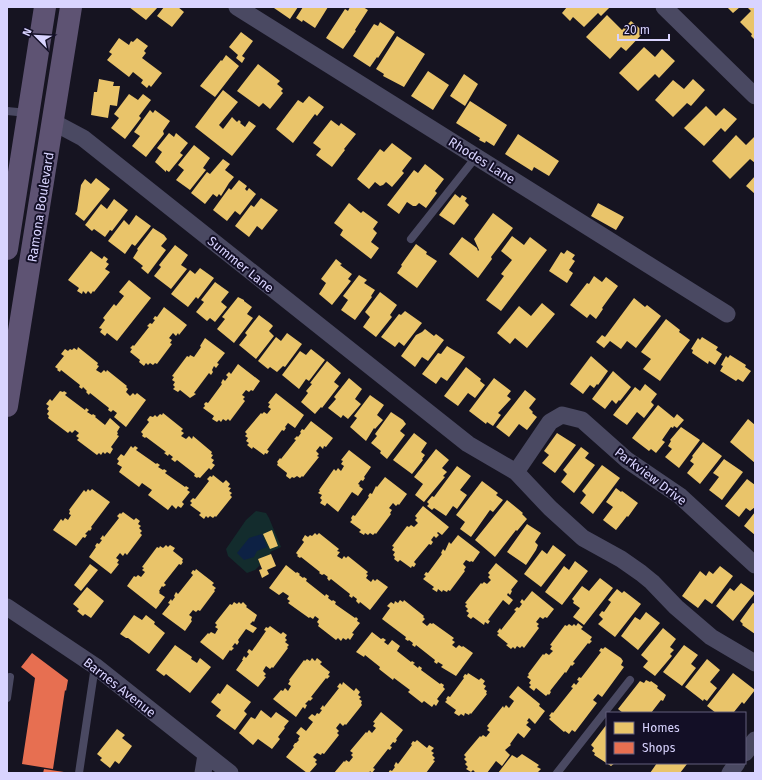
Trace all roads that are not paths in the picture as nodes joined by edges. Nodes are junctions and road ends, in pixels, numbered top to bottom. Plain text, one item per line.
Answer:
1 (45, 7) edge
2 (71, 7) edge
3 (237, 7) edge
4 (664, 7) edge
5 (755, 96) edge
6 (7, 111) edge
7 (28, 113) junction
8 (53, 122) junction
9 (476, 157) junction
10 (411, 239) dead end
11 (7, 249) edge
12 (727, 314) dead end
13 (7, 406) edge
14 (516, 472) junction
15 (755, 565) edge
16 (7, 607) edge
17 (755, 663) edge
18 (95, 666) junction
19 (10, 677) dead end
20 (630, 680) dead end
21 (7, 698) edge
22 (755, 740) edge
23 (746, 752) edge
24 (206, 755) junction
25 (736, 764) edge
26 (79, 773) edge
27 (203, 773) edge
28 (230, 773) edge
29 (557, 773) edge
30 (730, 773) edge

1 - 7 main road, Ramona Boulevard
2 - 8 main road, Ramona Boulevard
3 - 9 street, Rhodes Lane
4 - 5 street
6 - 7 lane
7 - 11 main road, Ramona Boulevard
8 - 13 main road, Ramona Boulevard
8 - 14 street, Summer Lane
9 - 10 lane
9 - 12 street, Rhodes Lane
14 - 15 street, Parkview Drive
14 - 17 street
16 - 18 street, Barnes Avenue
18 - 24 street, Barnes Avenue
18 - 26 lane
19 - 21 lane
20 - 29 lane
22 - 23 street
24 - 27 street
24 - 28 street, Barnes Avenue
25 - 30 street

